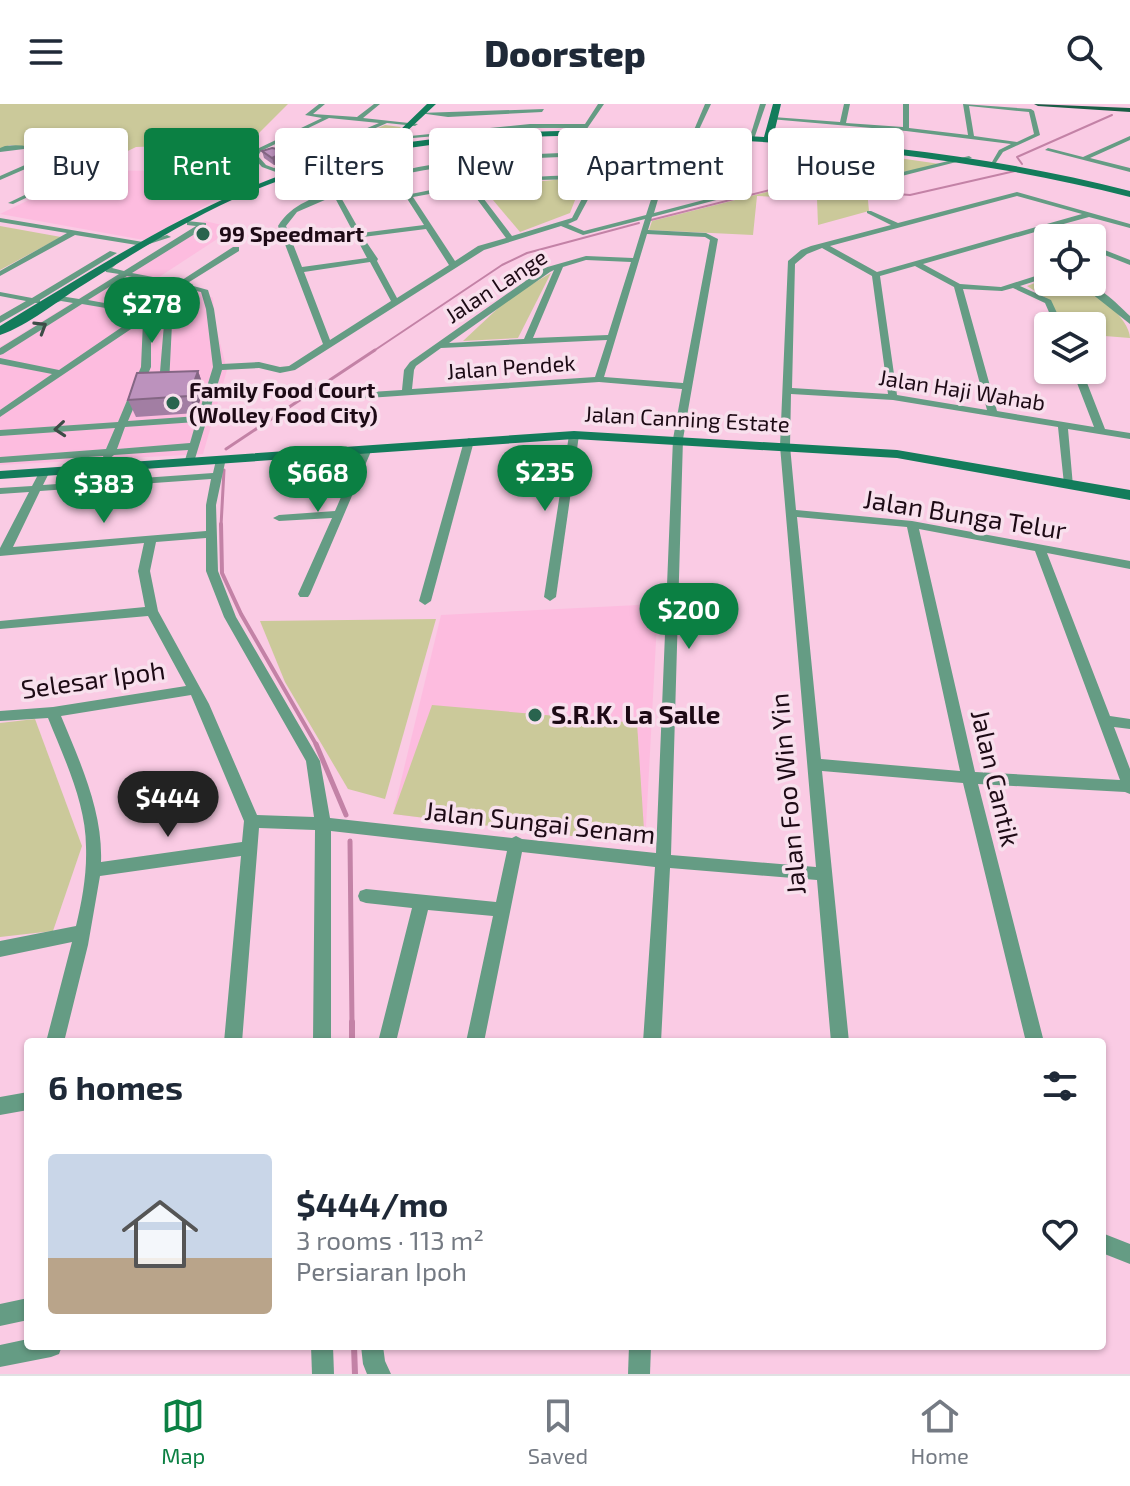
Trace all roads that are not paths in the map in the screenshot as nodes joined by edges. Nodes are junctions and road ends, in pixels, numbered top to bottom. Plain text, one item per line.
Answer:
1 (322, 104) edge
2 (377, 104) edge
3 (434, 104) edge
4 (493, 104) edge
5 (601, 104) edge
6 (708, 104) edge
7 (763, 104) edge
8 (779, 104) edge
9 (847, 104) edge
10 (906, 104) edge
11 (967, 104) edge
12 (1038, 104) edge
13 (1084, 104) edge
14 (1113, 104) edge
15 (544, 107) edge
16 (1130, 109) edge
17 (486, 112) junction
18 (424, 113) junction
19 (327, 118) junction
20 (776, 119) junction
21 (357, 120) junction
22 (385, 122) junction
23 (843, 123) junction
24 (398, 128) edge
25 (528, 128) edge
26 (585, 128) edge
27 (697, 128) edge
28 (774, 128) edge
29 (906, 129) junction
30 (413, 130) edge
31 (752, 136) edge
32 (971, 136) junction
33 (1130, 138) edge
34 (1015, 143) junction
35 (24, 148) edge
36 (0, 150) edge
37 (1048, 150) dead end
38 (904, 151) edge
39 (558, 155) edge
40 (969, 158) junction
41 (1085, 158) junction
42 (995, 162) junction
43 (24, 167) edge
44 (1130, 170) edge
45 (273, 171) joint
46 (413, 171) edge
47 (904, 174) edge
48 (0, 178) edge
49 (1130, 194) edge
50 (24, 197) edge
51 (224, 200) joint
52 (315, 200) edge
53 (340, 200) edge
54 (412, 200) edge
55 (481, 200) edge
56 (586, 200) edge
57 (653, 200) edge
58 (711, 200) edge
59 (0, 202) edge
60 (11, 203) junction
61 (0, 209) edge
62 (869, 212) dead end
63 (1091, 214) junction
64 (648, 217) junction
65 (0, 220) edge
66 (190, 223) junction
67 (563, 224) junction
68 (1052, 224) edge
69 (429, 226) junction
70 (898, 226) junction
71 (1130, 226) edge
72 (1034, 229) edge
73 (75, 232) junction
74 (644, 232) junction
75 (360, 235) junction
76 (167, 237) junction
77 (509, 237) junction
78 (138, 243) junction
79 (824, 246) junction
80 (236, 249) dead end
81 (1106, 252) edge
82 (1111, 254) junction
83 (1106, 256) edge
84 (374, 259) junction
85 (635, 260) junction
86 (915, 263) junction
87 (1130, 263) edge
88 (561, 264) junction
89 (114, 265) junction
90 (453, 265) junction
91 (204, 270) junction
92 (299, 270) junction
93 (127, 273) junction
94 (0, 274) edge
95 (876, 275) junction
96 (1034, 279) edge
97 (165, 280) junction
98 (182, 283) junction
99 (958, 286) junction
100 (1015, 286) junction
101 (204, 290) junction
102 (0, 294) edge
103 (1102, 296) edge
104 (136, 300) junction
105 (49, 301) junction
106 (395, 301) junction
107 (82, 302) junction
108 (162, 304) junction
109 (122, 309) junction
110 (1053, 312) edge
111 (147, 313) junction
112 (0, 320) edge
113 (1130, 321) edge
114 (0, 331) edge
115 (612, 337) junction
116 (0, 338) edge
117 (528, 340) junction
118 (328, 345) junction
119 (437, 346) junction
120 (0, 352) edge
121 (0, 361) edge
122 (218, 367) junction
123 (60, 373) junction
124 (599, 379) junction
125 (202, 382) dead end
126 (214, 382) junction
127 (177, 383) edge
128 (164, 384) junction
129 (1082, 384) edge
130 (136, 386) junction
131 (685, 386) junction
132 (407, 391) junction
133 (788, 391) junction
134 (339, 397) dead end
135 (893, 397) junction
136 (993, 413) junction
137 (0, 414) edge
138 (202, 419) junction
139 (120, 424) junction
140 (1063, 426) junction
141 (1101, 432) junction
142 (0, 433) edge
143 (574, 435) junction
144 (1130, 436) edge
145 (678, 439) junction
146 (469, 441) junction
147 (785, 446) junction
148 (367, 449) junction
149 (110, 452) junction
150 (193, 453) junction
151 (221, 458) junction
152 (0, 460) edge
153 (104, 467) junction
154 (44, 473) junction
155 (0, 475) edge
156 (216, 476) junction
157 (1069, 484) junction
158 (37, 489) junction
159 (0, 491) edge
160 (1130, 495) edge
161 (792, 513) junction
162 (337, 514) junction
163 (279, 518) dead end
164 (912, 524) junction
165 (211, 534) junction
166 (151, 538) junction
167 (1040, 550) junction
168 (2, 552) edge
169 (1130, 565) edge
170 (304, 594) dead end
171 (550, 597) dead end
172 (425, 601) dead end
173 (152, 611) junction
174 (0, 625) edge
175 (193, 690) junction
176 (53, 712) junction
177 (0, 716) edge
178 (1106, 721) junction
179 (1130, 724) edge
180 (813, 764) junction
181 (969, 778) junction
182 (1130, 787) edge
183 (252, 821) junction
184 (323, 824) junction
185 (516, 843) junction
186 (250, 848) junction
187 (663, 861) junction
188 (92, 870) junction
189 (823, 874) junction
190 (366, 896) dead end
191 (422, 901) junction
192 (502, 910) junction
193 (81, 933) junction
194 (0, 949) edge
195 (56, 1038) edge
196 (233, 1038) edge
197 (322, 1038) edge
198 (388, 1038) edge
199 (476, 1038) edge
200 (652, 1038) edge
201 (840, 1038) edge
202 (1034, 1038) edge
203 (24, 1102) edge
204 (0, 1106) edge
205 (1106, 1245) edge
206 (1130, 1254) edge
207 (24, 1310) edge
208 (0, 1315) edge
209 (31, 1350) edge
210 (322, 1350) edge
211 (372, 1350) edge
212 (640, 1350) edge
213 (0, 1356) edge
214 (323, 1374) edge
215 (380, 1374) edge
216 (639, 1374) edge

1 - 19 street
2 - 21 street
3 - 18 main road
4 - 17 street
5 - 26 street
6 - 27 street
7 - 31 street
8 - 20 main road
9 - 23 street
10 - 29 street
11 - 32 street
11 - 34 street
12 - 16 main road
13 - 16 main road
14 - 16 main road
15 - 17 street
15 - 25 street
17 - 18 street
18 - 30 main road
19 - 21 street
19 - 45 street
20 - 23 street
20 - 28 main road
21 - 22 street
22 - 24 street
22 - 45 street
23 - 29 street
29 - 32 street
32 - 34 street
33 - 41 street
34 - 42 street
35 - 36 street
37 - 41 street
38 - 40 main road
39 - 46 street
40 - 42 main road
40 - 47 street
41 - 44 street
42 - 49 main road
43 - 48 street
50 - 60 street
51 - 66 main road
51 - 78 main road
52 - 92 street
53 - 75 street
54 - 69 street
55 - 77 street
56 - 67 street
57 - 64 street
58 - 64 street
59 - 60 street
60 - 61 street
62 - 70 street
63 - 68 street
63 - 70 street
63 - 71 street
64 - 67 street
64 - 74 street
65 - 73 street
66 - 76 main road
66 - 93 street
67 - 77 street
69 - 75 street
69 - 90 street
70 - 79 street
72 - 86 street
73 - 78 street
73 - 94 street
74 - 85 street
74 - 131 street
75 - 84 street
76 - 78 street
76 - 89 main road
77 - 90 street
78 - 89 main road
78 - 105 street
79 - 95 street
79 - 133 street, Jalan Foo Win Yin
80 - 91 street
81 - 82 street
82 - 83 street
82 - 87 street
84 - 92 street
84 - 106 street
85 - 88 street, Jalan Lange
85 - 115 street
86 - 95 street
86 - 99 street
88 - 117 street
88 - 119 street, Jalan Lange
89 - 93 street
89 - 105 main road
90 - 106 street
91 - 98 street
91 - 101 street
92 - 118 street
93 - 97 street
93 - 107 street
95 - 135 street
96 - 100 street
97 - 98 street
97 - 104 street
98 - 101 street
99 - 100 street
99 - 136 street
100 - 110 street
101 - 122 street
102 - 105 street
103 - 113 street
104 - 108 street
104 - 109 street
105 - 107 street
105 - 112 street
105 - 114 main road
105 - 116 main road
106 - 118 street
107 - 109 street
120 -> 107 street
108 - 111 street
108 - 128 street
109 - 111 street
111 - 123 street
111 - 130 street
115 - 117 street
115 - 124 street
117 - 119 street
118 - 122 street
119 - 132 street, Jalan Lange
121 - 123 street
122 - 126 street
123 - 137 street
124 - 131 street, Jalan Pendek
124 - 132 street, Jalan Pendek
125 - 126 street
126 - 138 street
127 - 128 street
128 - 130 street
129 - 141 street
130 - 139 street
131 - 145 street
132 - 134 street, Jalan Pendek
133 - 135 street, Jalan Haji Wahab
133 - 147 street, Jalan Foo Win Yin
135 - 136 street, Jalan Haji Wahab
136 - 140 street, Jalan Haji Wahab
138 - 139 street
138 - 150 street
139 -> 142 street
139 - 149 street
140 - 141 street, Jalan Haji Wahab
140 - 157 street
141 - 144 street, Jalan Haji Wahab
143 - 145 main road, Jalan Canning Estate
143 - 146 main road, Jalan Canning Estate
143 - 171 street
145 - 147 main road, Jalan Canning Estate
145 - 187 street
146 - 148 main road, Jalan Canning Estate
146 - 172 street
147 - 157 main road, Jalan Canning Estate
147 - 161 street, Jalan Foo Win Yin
148 - 151 main road, Jalan Canning Estate
148 - 162 street
149 - 150 street
149 - 152 street
149 - 153 street
150 - 151 main road, Jalan Canning Estate
150 - 153 main road, Jalan Canning Estate
151 - 156 street
153 - 154 main road, Jalan Canning Estate
154 - 155 main road, Jalan Canning Estate
154 - 158 street
156 - 158 street
156 - 165 street
157 - 160 main road, Jalan Canning Estate
158 - 159 street
158 - 168 street
161 - 164 street, Jalan Bunga Telur
161 - 180 street, Jalan Foo Win Yin
162 - 163 street
162 - 170 street
164 - 167 street, Jalan Bunga Telur
164 - 181 street, Jalan Cantik
165 - 166 street
165 - 184 street
166 - 168 street
166 - 173 street
167 - 169 street, Jalan Bunga Telur
167 - 178 street
173 - 174 street
173 - 175 street
175 - 176 street, Selesar Ipoh
175 - 183 street
176 - 177 street, Selesar Ipoh
176 - 188 street
178 - 179 street
178 - 182 street
180 - 181 street
180 - 189 street, Jalan Foo Win Yin
181 - 182 street
181 - 202 street, Jalan Cantik
183 - 184 street, Jalan Sungai Senam
183 - 186 street
184 - 185 street, Jalan Sungai Senam
184 - 197 street
185 - 187 street, Jalan Sungai Senam
185 - 192 street
186 - 188 street
186 - 196 street
187 - 189 street, Jalan Sungai Senam
187 - 200 street
188 - 193 street
189 - 201 street, Jalan Foo Win Yin
190 - 191 street
191 - 192 street
191 - 198 street
192 - 199 street
193 - 194 street
193 - 195 street
203 - 204 street
205 - 206 street
207 - 208 street
209 - 213 street
210 - 214 street
211 - 215 street
212 - 216 street

